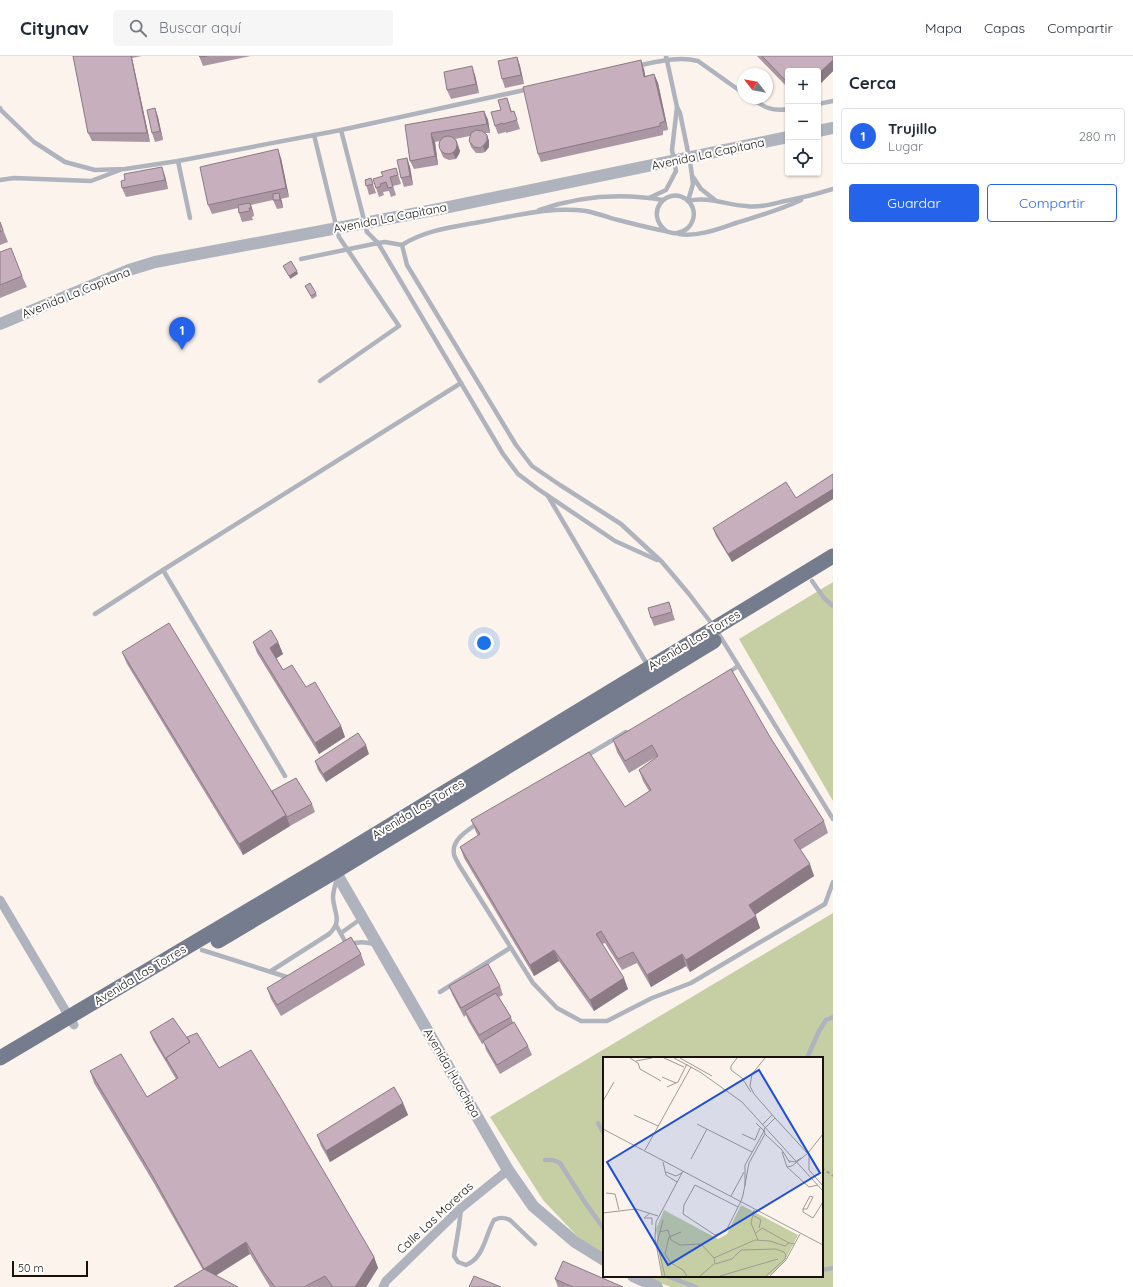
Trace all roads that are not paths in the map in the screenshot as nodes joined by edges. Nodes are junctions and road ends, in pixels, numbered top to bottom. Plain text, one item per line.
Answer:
1 (667, 58) edge
2 (629, 68) edge
3 (536, 88) edge
4 (737, 89) edge
5 (833, 101) edge
6 (821, 103) edge
7 (760, 104) edge
8 (677, 107) junction
9 (0, 108) edge
10 (785, 109) edge
11 (833, 128) edge
12 (342, 130) junction
13 (821, 130) edge
14 (314, 135) junction
15 (785, 138) edge
16 (178, 161) junction
17 (125, 169) junction
18 (692, 177) junction
19 (0, 180) edge
20 (833, 189) edge
21 (666, 190) junction
22 (808, 197) junction
23 (649, 198) junction
24 (664, 200) junction
25 (715, 200) junction
26 (688, 201) junction
27 (534, 212) junction
28 (190, 218) dead end
29 (666, 231) junction
30 (676, 234) junction
31 (378, 243) junction
32 (402, 245) junction
33 (347, 249) junction
34 (301, 259) dead end
35 (0, 324) edge
36 (320, 381) dead end
37 (461, 383) junction
38 (547, 495) junction
39 (833, 556) edge
40 (662, 562) junction
41 (833, 568) edge
42 (163, 570) junction
43 (812, 581) junction
44 (833, 606) edge
45 (95, 614) dead end
46 (717, 633) junction
47 (738, 666) junction
48 (649, 668) junction
49 (725, 674) edge
50 (634, 728) edge
51 (579, 760) edge
52 (285, 776) dead end
53 (485, 818) edge
54 (833, 819) edge
55 (334, 870) junction
56 (833, 882) edge
57 (0, 900) edge
58 (362, 918) junction
59 (336, 925) junction
60 (341, 933) junction
61 (347, 945) junction
62 (378, 945) junction
63 (510, 948) junction
64 (341, 949) edge
65 (202, 950) junction
66 (271, 971) junction
67 (294, 977) edge
68 (440, 992) dead end
69 (833, 1017) edge
70 (72, 1021) junction
71 (807, 1057) edge
72 (0, 1058) edge
73 (0, 1070) edge
74 (598, 1123) dead end
75 (603, 1132) edge
76 (545, 1160) dead end
77 (508, 1170) junction
78 (461, 1208) junction
79 (603, 1227) edge
80 (535, 1244) dead end
81 (601, 1256) edge
82 (833, 1268) edge
83 (823, 1270) edge
84 (635, 1277) edge
85 (670, 1277) edge
86 (383, 1287) edge
87 (657, 1287) edge
88 (696, 1287) edge

1 - 2 lane
1 - 4 lane
1 - 8 lane
3 - 12 lane
5 - 6 lane
7 - 10 lane
8 - 18 lane, bridge
8 - 21 lane, bridge
9 - 17 lane
11 - 13 street
12 - 14 lane
12 - 31 lane, bridge
14 - 16 lane
14 - 33 lane, bridge
15 - 35 street, Avenida La Capitana
16 - 17 lane
16 - 28 lane
17 - 19 lane
18 - 25 lane
18 - 26 lane
20 - 22 lane
21 - 23 lane
21 - 24 lane
22 - 25 lane
22 - 30 lane
23 - 24 lane
23 - 27 lane
24 - 26 lane
24 - 29 lane
25 - 26 lane
26 - 30 lane
27 - 29 lane
27 - 32 lane
29 - 30 lane
31 - 32 lane
31 - 33 lane
31 - 37 lane
32 - 40 lane
33 - 34 lane
33 - 36 lane
37 - 38 lane
37 - 42 lane
38 - 40 lane
38 - 48 lane
39 - 46 main road, Avenida Las Torres
40 - 46 lane
41 - 43 main road, Avenida Las Torres
42 - 45 lane
42 - 52 lane
43 - 44 lane
43 - 46 main road, Avenida Las Torres
46 - 47 lane
46 - 48 main road, Avenida Las Torres
46 - 55 main road, Avenida Las Torres
47 - 49 lane
47 - 54 lane
48 - 55 main road, Avenida Las Torres
50 - 51 lane
53 - 63 lane
55 - 58 street, Avenida Huachipa
55 - 59 lane
55 - 65 main road, Avenida Las Torres
55 - 70 main road, Avenida Las Torres
56 - 63 lane
57 - 70 street
58 - 60 lane
58 - 62 street, Avenida Huachipa
59 - 60 lane
59 - 66 lane
60 - 61 lane
61 - 62 lane
61 - 64 lane
62 - 77 street, Avenida Huachipa
63 - 68 lane
65 - 66 lane
65 - 70 main road, Avenida Las Torres
66 - 67 lane
69 - 71 lane
70 - 72 main road, Avenida Las Torres
70 - 73 main road, Avenida Las Torres
74 - 75 lane
76 - 79 lane
77 - 78 street, Calle Las Moreras
77 - 81 street, Avenida Huachipa
78 - 80 lane
78 - 86 street, Calle Las Moreras
82 - 83 lane
84 - 87 street
85 - 88 lane

